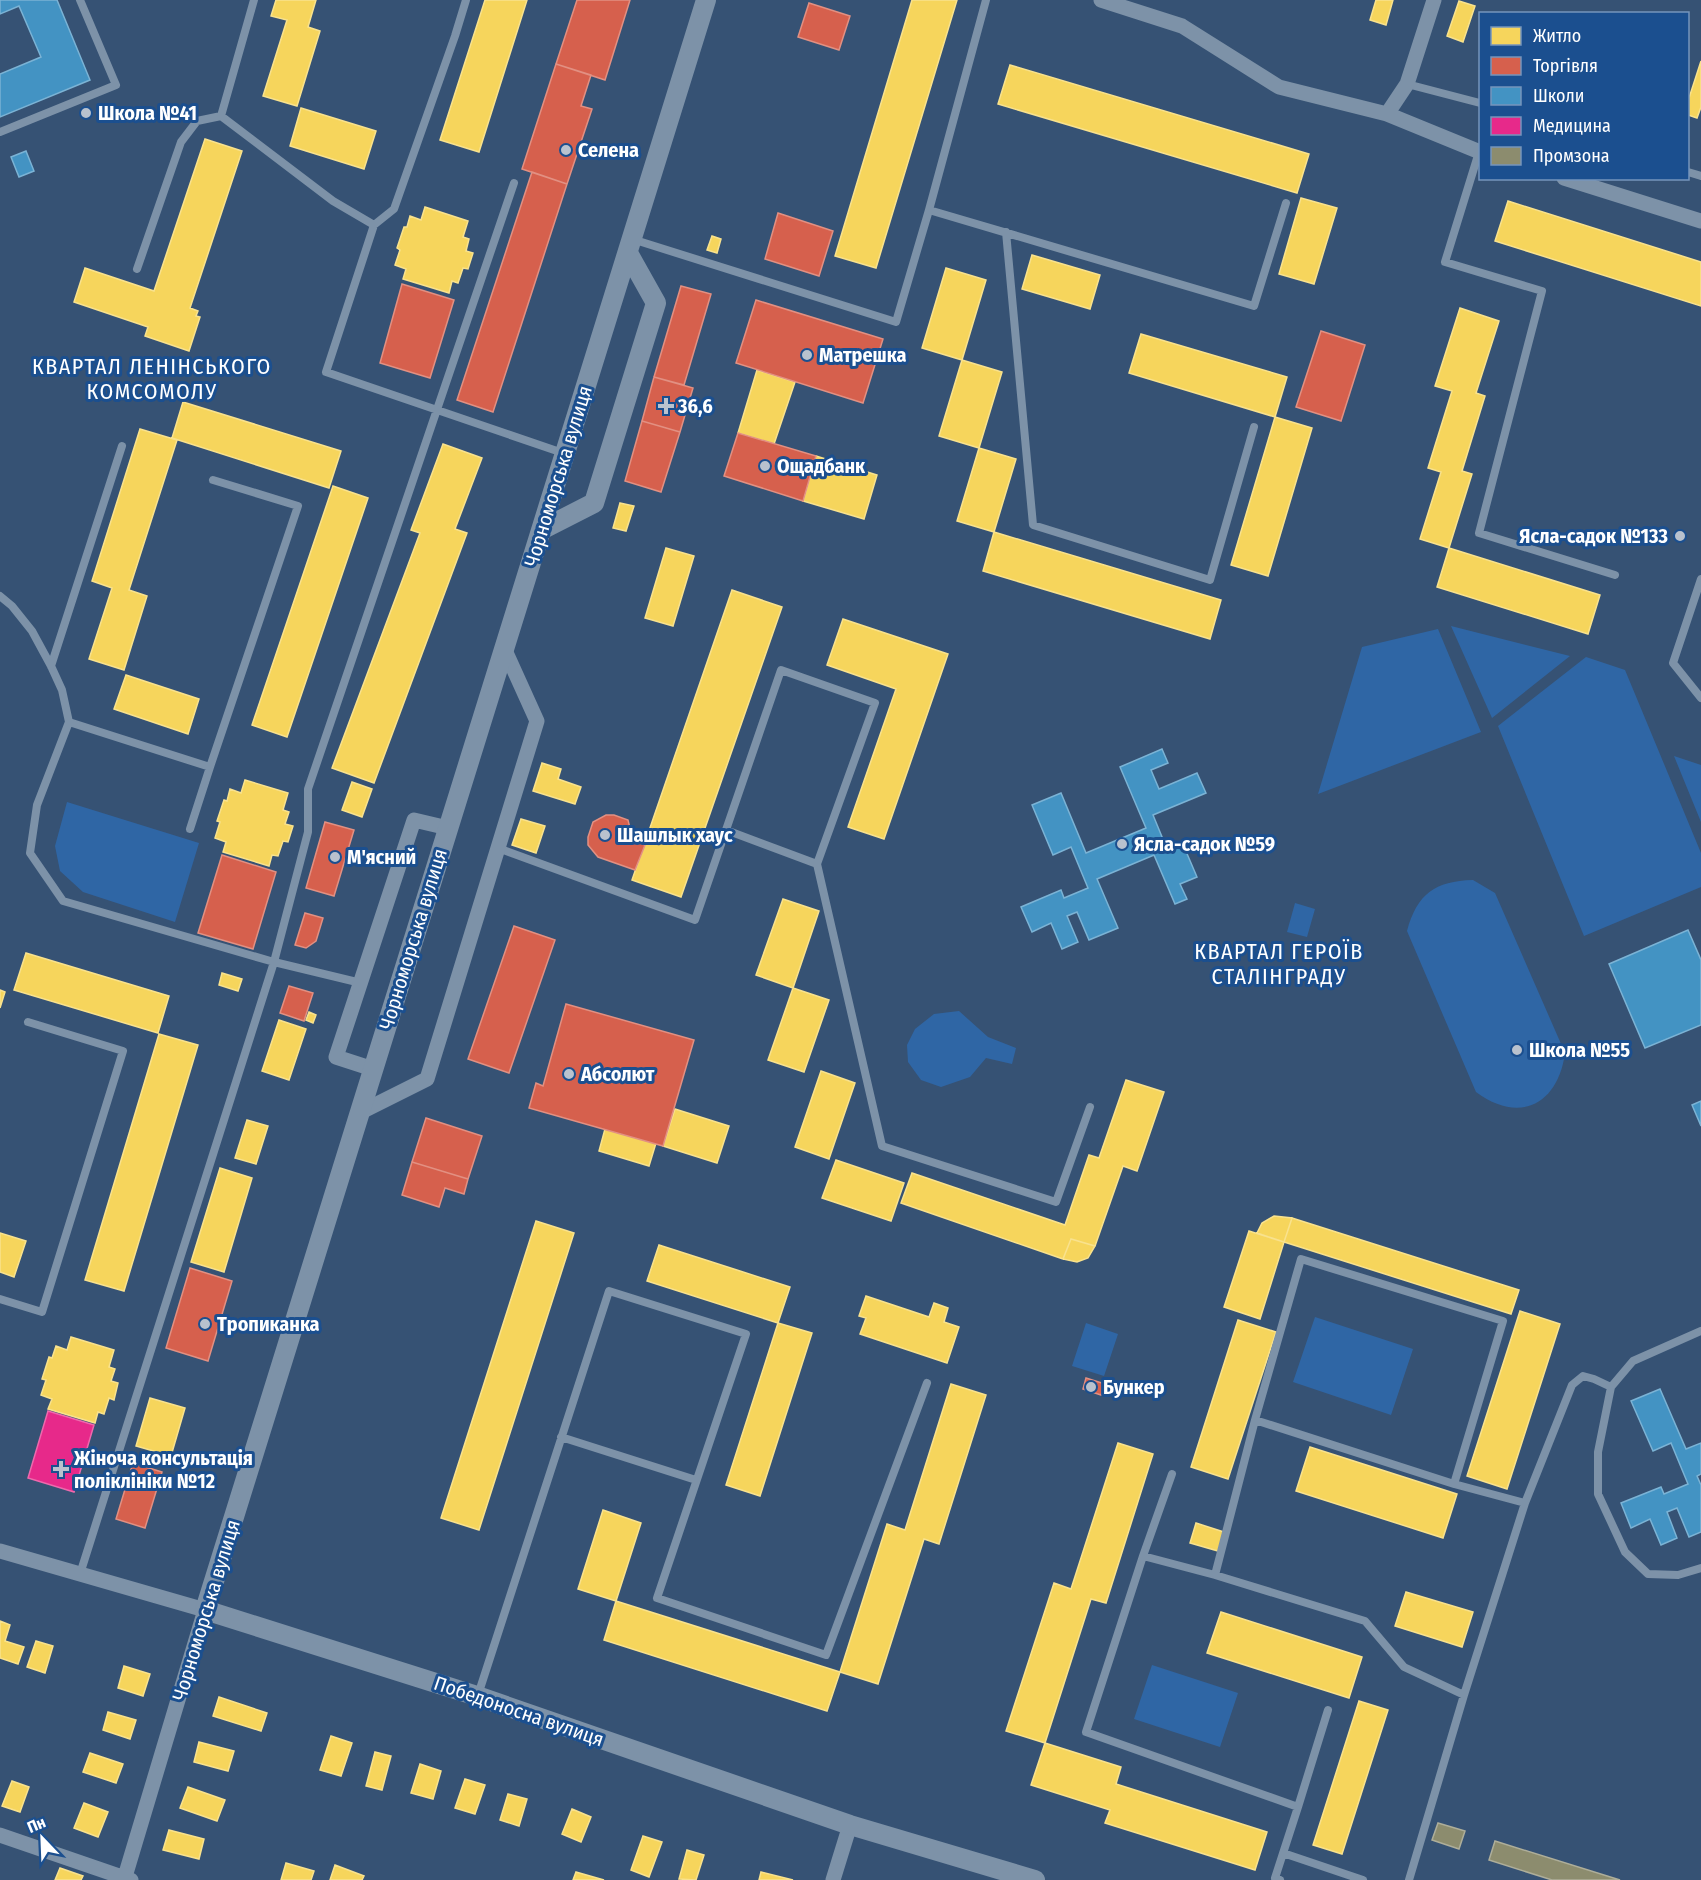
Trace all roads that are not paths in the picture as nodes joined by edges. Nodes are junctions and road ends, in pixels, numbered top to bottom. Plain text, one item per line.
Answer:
1 (80, 0) edge
2 (254, 0) edge
3 (466, 0) edge
4 (706, 0) edge
5 (986, 0) edge
6 (1101, 0) edge
7 (1434, 0) edge
8 (1407, 84) junction
9 (1479, 104) edge
10 (1387, 114) junction
11 (221, 116) junction
12 (0, 132) edge
13 (1479, 152) edge
14 (1479, 155) edge
15 (1570, 180) edge
16 (514, 183) dead end
17 (1286, 203) dead end
18 (929, 210) junction
19 (1701, 221) edge
20 (374, 225) junction
21 (1006, 232) junction
22 (630, 246) junction
23 (137, 269) dead end
24 (437, 410) junction
25 (1254, 427) dead end
26 (122, 446) dead end
27 (565, 454) junction
28 (213, 480) dead end
29 (541, 530) junction
30 (1615, 574) dead end
31 (1701, 579) edge
32 (0, 596) edge
33 (504, 648) junction
34 (51, 666) junction
35 (1701, 698) edge
36 (69, 722) junction
37 (210, 768) junction
38 (448, 828) junction
39 (190, 829) dead end
40 (726, 830) junction
41 (498, 849) junction
42 (817, 864) junction
43 (274, 962) junction
44 (361, 983) junction
45 (28, 1022) dead end
46 (373, 1069) junction
47 (1090, 1107) dead end
48 (359, 1113) junction
49 (0, 1299) edge
50 (1701, 1331) edge
51 (927, 1383) dead end
52 (1611, 1387) junction
53 (1255, 1420) junction
54 (561, 1437) junction
55 (1172, 1474) dead end
56 (696, 1480) junction
57 (1454, 1484) junction
58 (1525, 1503) junction
59 (0, 1551) edge
60 (1143, 1556) junction
61 (1701, 1568) edge
62 (80, 1574) junction
63 (1215, 1575) junction
64 (205, 1610) junction
65 (1464, 1695) junction
66 (477, 1696) junction
67 (1328, 1710) dead end
68 (1298, 1807) junction
69 (850, 1826) junction
70 (0, 1835) edge
71 (1283, 1853) junction
72 (126, 1879) edge
73 (833, 1880) edge
74 (1035, 1880) edge
75 (1280, 1880) edge
76 (1363, 1880) edge
77 (1409, 1880) edge

1 - 12 lane
2 - 11 lane
3 - 20 lane
4 - 22 street, Чорноморська вулиця
5 - 18 lane
6 - 10 street
7 - 8 street
8 - 9 lane
8 - 10 street
10 - 13 street
11 - 20 lane
11 - 23 lane
14 - 30 lane
15 - 19 street
16 - 24 lane
17 - 21 lane
18 - 21 lane
18 - 22 lane
20 - 24 lane
21 - 25 lane
22 - 27 street, Чорноморська вулиця
22 - 29 street
24 - 27 lane
24 - 43 lane
26 - 34 lane
27 - 29 street, Чорноморська вулиця
28 - 37 lane
29 - 33 street, Чорноморська вулиця
31 - 35 lane
32 - 34 lane
33 - 38 street, Чорноморська вулиця
33 - 41 street
34 - 36 lane
36 - 37 lane
36 - 43 lane
37 - 39 lane
38 - 44 street
38 - 46 street, Чорноморська вулиця
40 - 41 lane
40 - 42 lane
40 - 42 lane
41 - 48 street
42 - 47 lane
43 - 44 lane
43 - 62 lane
44 - 46 street
45 - 49 lane
46 - 48 street, Чорноморська вулиця
48 - 64 street, Чорноморська вулиця
50 - 52 lane
51 - 56 lane
52 - 58 lane
52 - 61 lane
53 - 57 lane
53 - 57 lane
53 - 63 lane
54 - 56 lane
54 - 56 lane
54 - 66 lane
55 - 60 lane
57 - 58 lane
58 - 65 lane
59 - 62 street, Победоносна вулиця
60 - 63 lane
60 - 68 lane
62 - 64 street, Победоносна вулиця
63 - 65 lane
64 - 66 street, Победоносна вулиця
64 - 72 street, Чорноморська вулиця
65 - 77 lane
66 - 69 street, Победоносна вулиця
67 - 68 lane
68 - 71 lane
69 - 73 street
69 - 74 street, Победоносна вулиця
70 - 72 street
71 - 75 lane
71 - 76 lane

